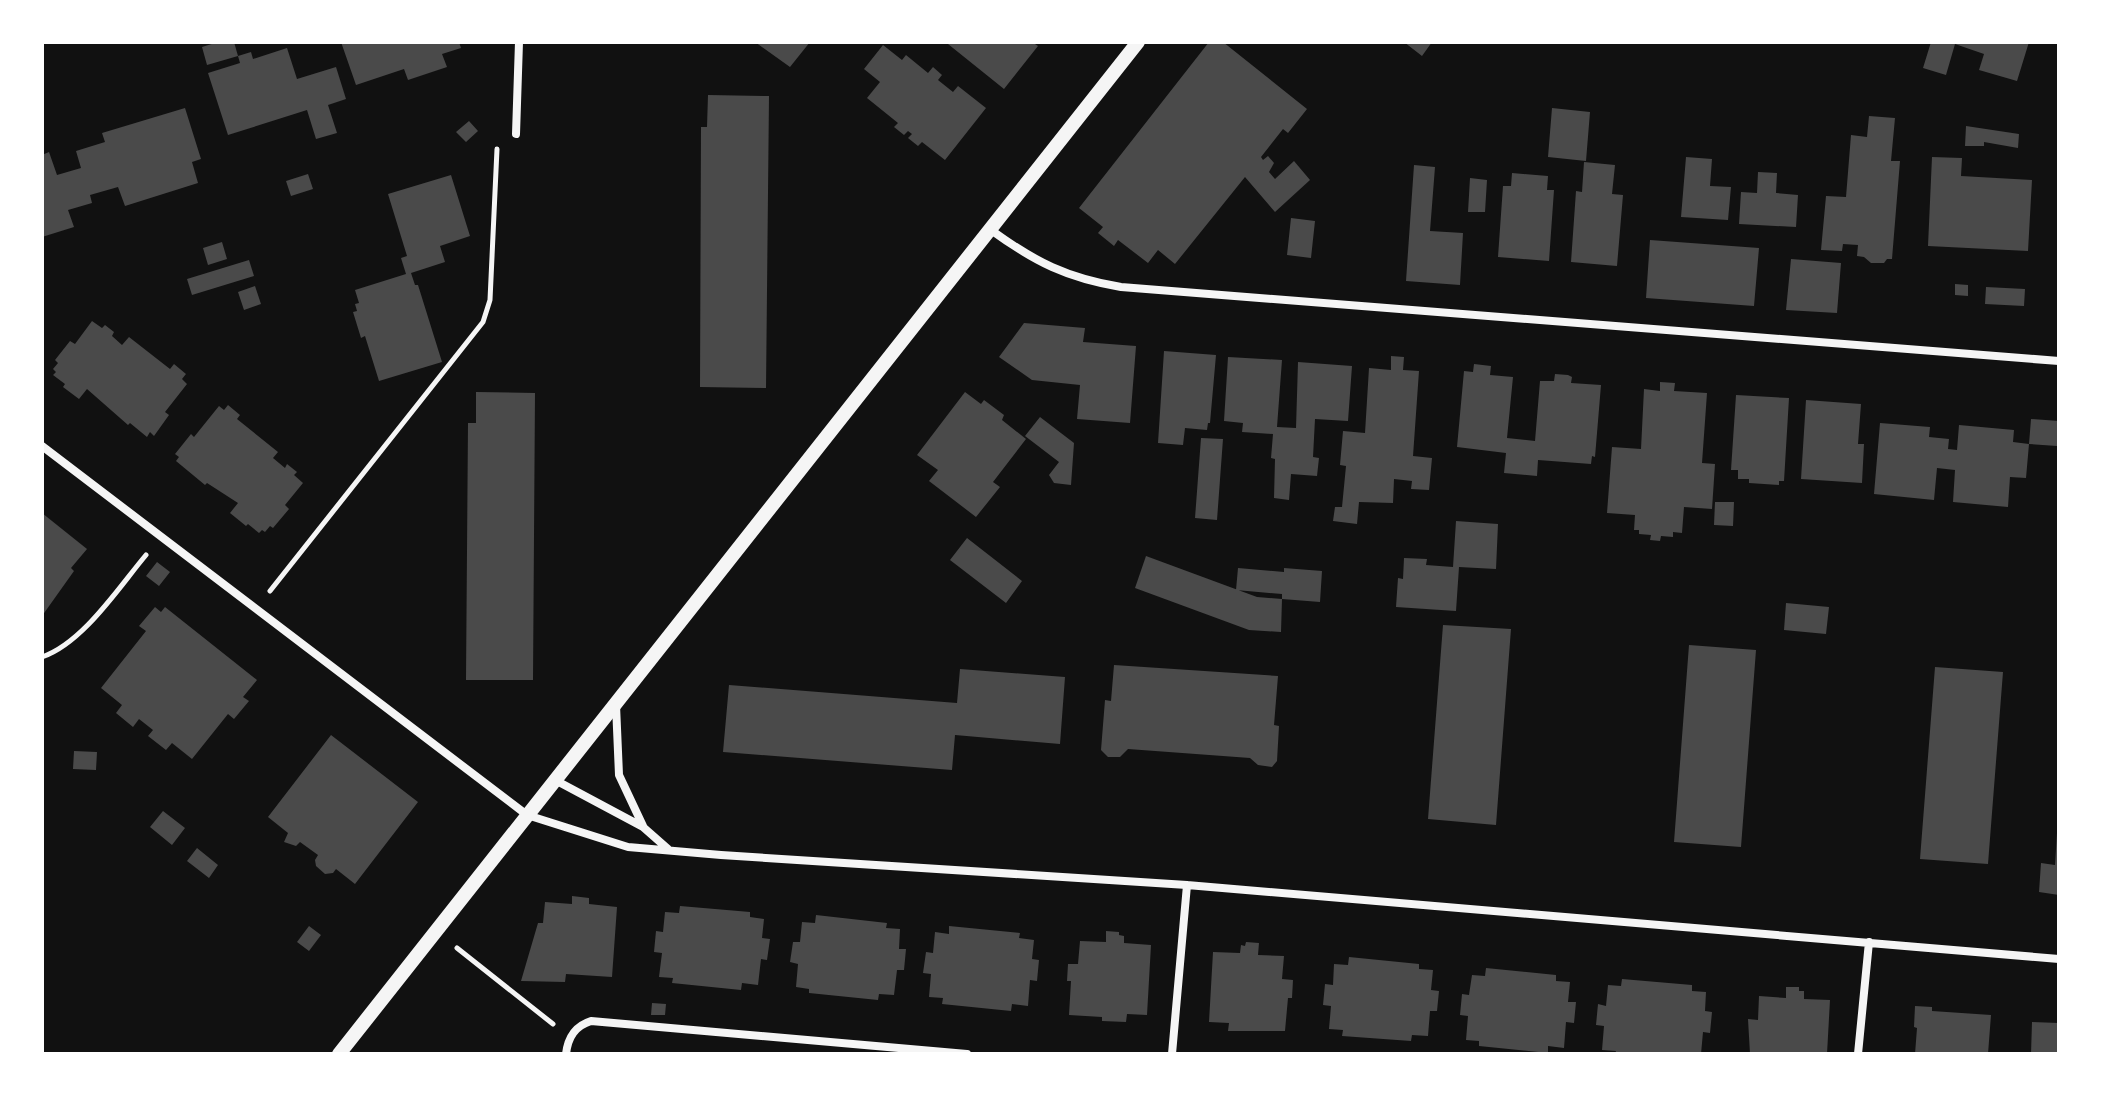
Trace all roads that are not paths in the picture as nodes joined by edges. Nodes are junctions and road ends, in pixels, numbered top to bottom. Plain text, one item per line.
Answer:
1 (519, 42) edge
2 (1138, 42) edge
3 (516, 134) road end
4 (991, 230) junction
5 (2059, 361) edge
6 (42, 446) edge
7 (616, 703) junction
8 (555, 780) junction
9 (527, 815) junction
10 (643, 827) junction
11 (668, 849) junction
12 (1187, 885) junction
13 (1869, 942) junction
14 (2059, 959) edge
15 (339, 1054) edge
16 (566, 1054) edge
17 (967, 1054) edge
18 (1172, 1054) edge
19 (1858, 1054) edge

1 - 3 street
2 - 4 street
4 - 5 street
4 - 7 street
6 - 9 street
7 - 8 street
7 - 10 street
8 - 9 street
8 - 10 street
9 - 11 street
9 - 15 street
10 - 11 street
11 - 12 street
12 - 13 street
12 - 18 street
13 - 14 street
13 - 19 street
16 - 17 street

